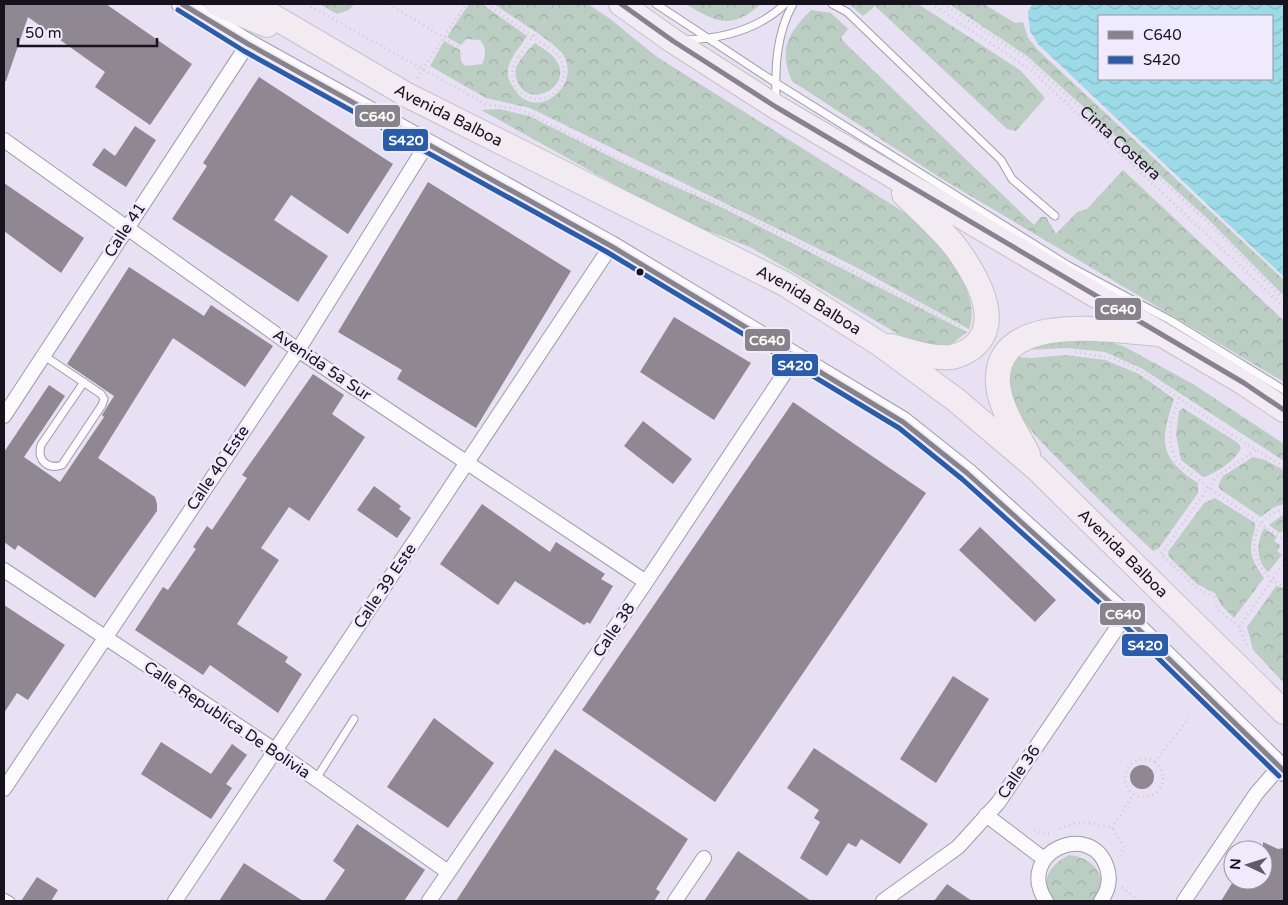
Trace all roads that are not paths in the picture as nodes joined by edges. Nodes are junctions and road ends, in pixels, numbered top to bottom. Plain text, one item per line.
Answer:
1 (182, 4) edge
2 (217, 4) edge
3 (252, 4) edge
4 (621, 4) edge
5 (656, 4) edge
6 (785, 4) edge
7 (793, 4) edge
8 (832, 4) edge
9 (710, 39) junction
10 (673, 41) junction
11 (248, 44) junction
12 (351, 63) junction
13 (776, 83) junction
14 (776, 107) junction
15 (4, 140) edge
16 (426, 144) junction
17 (875, 166) junction
18 (1054, 216) dead end
19 (127, 226) junction
20 (611, 246) junction
21 (1163, 334) junction
22 (880, 344) junction
23 (298, 350) junction
24 (43, 355) junction
25 (796, 356) junction
26 (84, 382) junction
27 (1284, 390) edge
28 (1284, 410) edge
29 (4, 416) edge
30 (467, 463) junction
31 (1036, 469) junction
32 (4, 570) edge
33 (646, 582) junction
34 (1125, 616) junction
35 (105, 638) junction
36 (1284, 712) edge
37 (354, 719) dead end
38 (276, 751) junction
39 (1282, 769) edge
40 (316, 780) junction
41 (4, 789) edge
42 (986, 815) junction
43 (704, 858) dead end
44 (1044, 859) junction
45 (448, 872) junction
46 (4, 897) edge
47 (11, 901) edge
48 (175, 901) edge
49 (429, 901) edge
50 (675, 901) edge
51 (882, 901) edge
52 (1046, 901) edge
53 (1101, 901) edge
54 (1184, 901) edge

1 - 11 main road, Avenida Balboa
2 - 12 highway
3 - 12 highway, Avenida Balboa
4 - 10 highway
5 - 9 lane
6 - 9 lane
7 - 13 lane
8 - 18 lane
9 - 10 lane
9 - 13 lane
10 - 14 highway
11 - 16 main road, Avenida Balboa
11 - 19 street, Calle 41
12 - 22 highway, Avenida Balboa
13 - 14 lane
13 - 27 lane
14 - 17 highway
15 - 19 street, Avenida 5a Sur
16 - 20 main road, Avenida Balboa
16 - 23 street, Calle 40 Este
17 - 21 highway
17 - 22 highway
19 - 23 street, Avenida 5a Sur
19 - 24 street, Calle 41
20 - 25 main road, Avenida Balboa
20 - 30 street, Calle 39 Este
21 - 28 highway
21 - 31 highway
22 - 31 highway, Avenida Balboa
23 - 30 street, Avenida 5a Sur
23 - 35 street, Calle 40 Este
24 - 26 lane
24 - 29 street, Calle 41
25 - 33 street, Calle 38
25 - 34 main road, Avenida Balboa
26 - 26 lane
30 - 33 street, Avenida 5a Sur
30 - 38 street, Calle 39 Este
31 - 36 highway, Avenida Balboa
32 - 35 street, Calle Republica De Bolivia
33 - 45 street, Calle 38
34 - 39 main road, Avenida Balboa
34 - 42 street, Calle 36
35 - 38 street, Calle Republica De Bolivia
35 - 41 street, Calle 40 Este
37 - 40 lane
38 - 40 street, Calle Republica De Bolivia
38 - 48 street, Calle 39 Este
39 - 54 street
40 - 45 street, Calle Republica De Bolivia
42 - 44 street
42 - 51 street, Calle 36
43 - 50 street
44 - 52 street
44 - 53 street
45 - 49 street, Calle 38
46 - 47 lane

